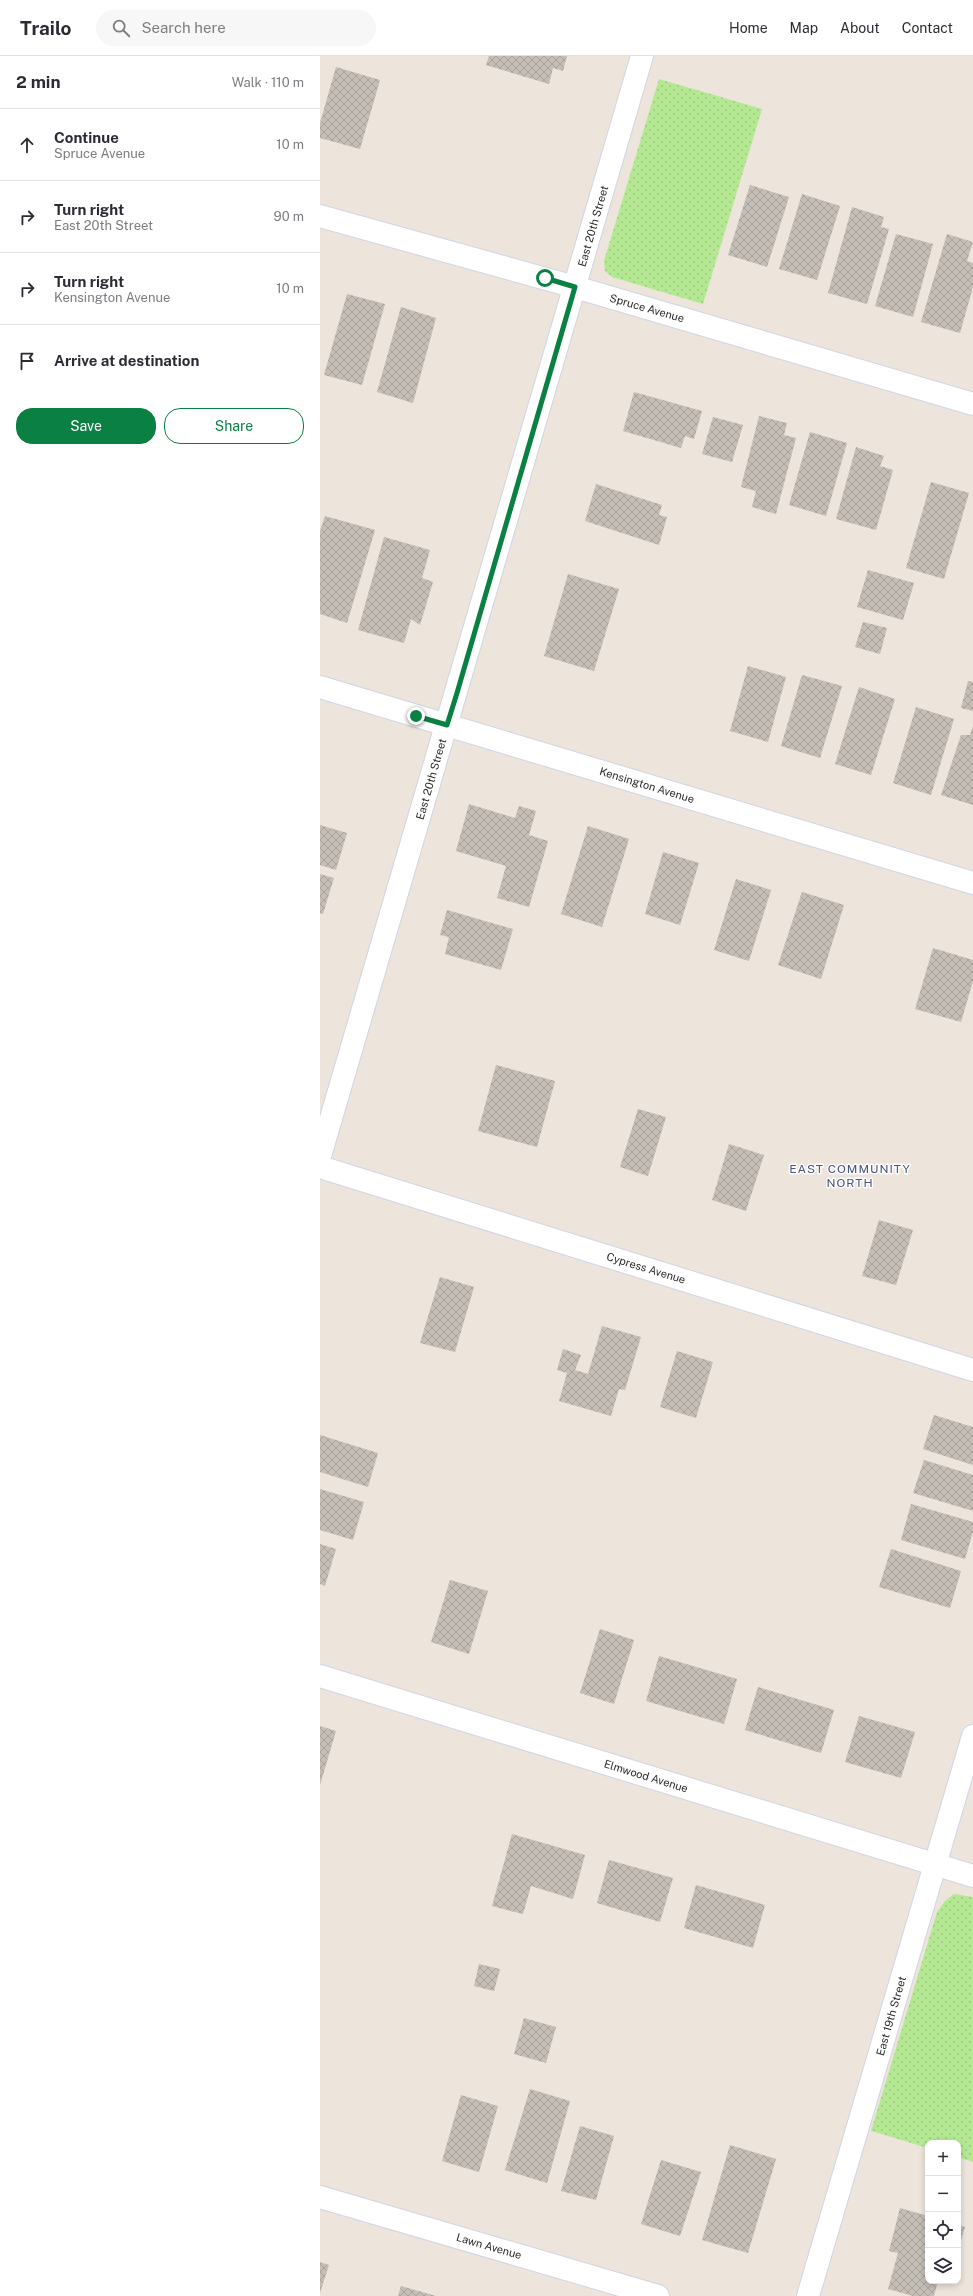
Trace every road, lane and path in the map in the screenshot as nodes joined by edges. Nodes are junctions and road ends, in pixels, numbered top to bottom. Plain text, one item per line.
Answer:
1 (642, 56) edge
2 (320, 216) edge
3 (575, 287) junction
4 (973, 404) edge
5 (320, 688) edge
6 (447, 725) junction
7 (973, 883) edge
8 (320, 1156) edge
9 (320, 1167) edge
10 (973, 1370) edge
11 (320, 1676) edge
12 (973, 1736) edge
13 (936, 1864) junction
14 (973, 1876) edge
15 (320, 2197) edge
16 (658, 2296) edge
17 (808, 2296) edge

1 - 3 street, East 20th Street
2 - 3 street, Spruce Avenue
3 - 4 street, Spruce Avenue
3 - 6 street, East 20th Street
5 - 6 street, Kensington Avenue
6 - 7 street, Kensington Avenue
6 - 8 street, East 20th Street
9 - 10 street, Cypress Avenue
11 - 13 street, Elmwood Avenue
12 - 13 street, East 19th Street
13 - 14 street, Elmwood Avenue
13 - 17 street, East 19th Street
15 - 16 street, Lawn Avenue

